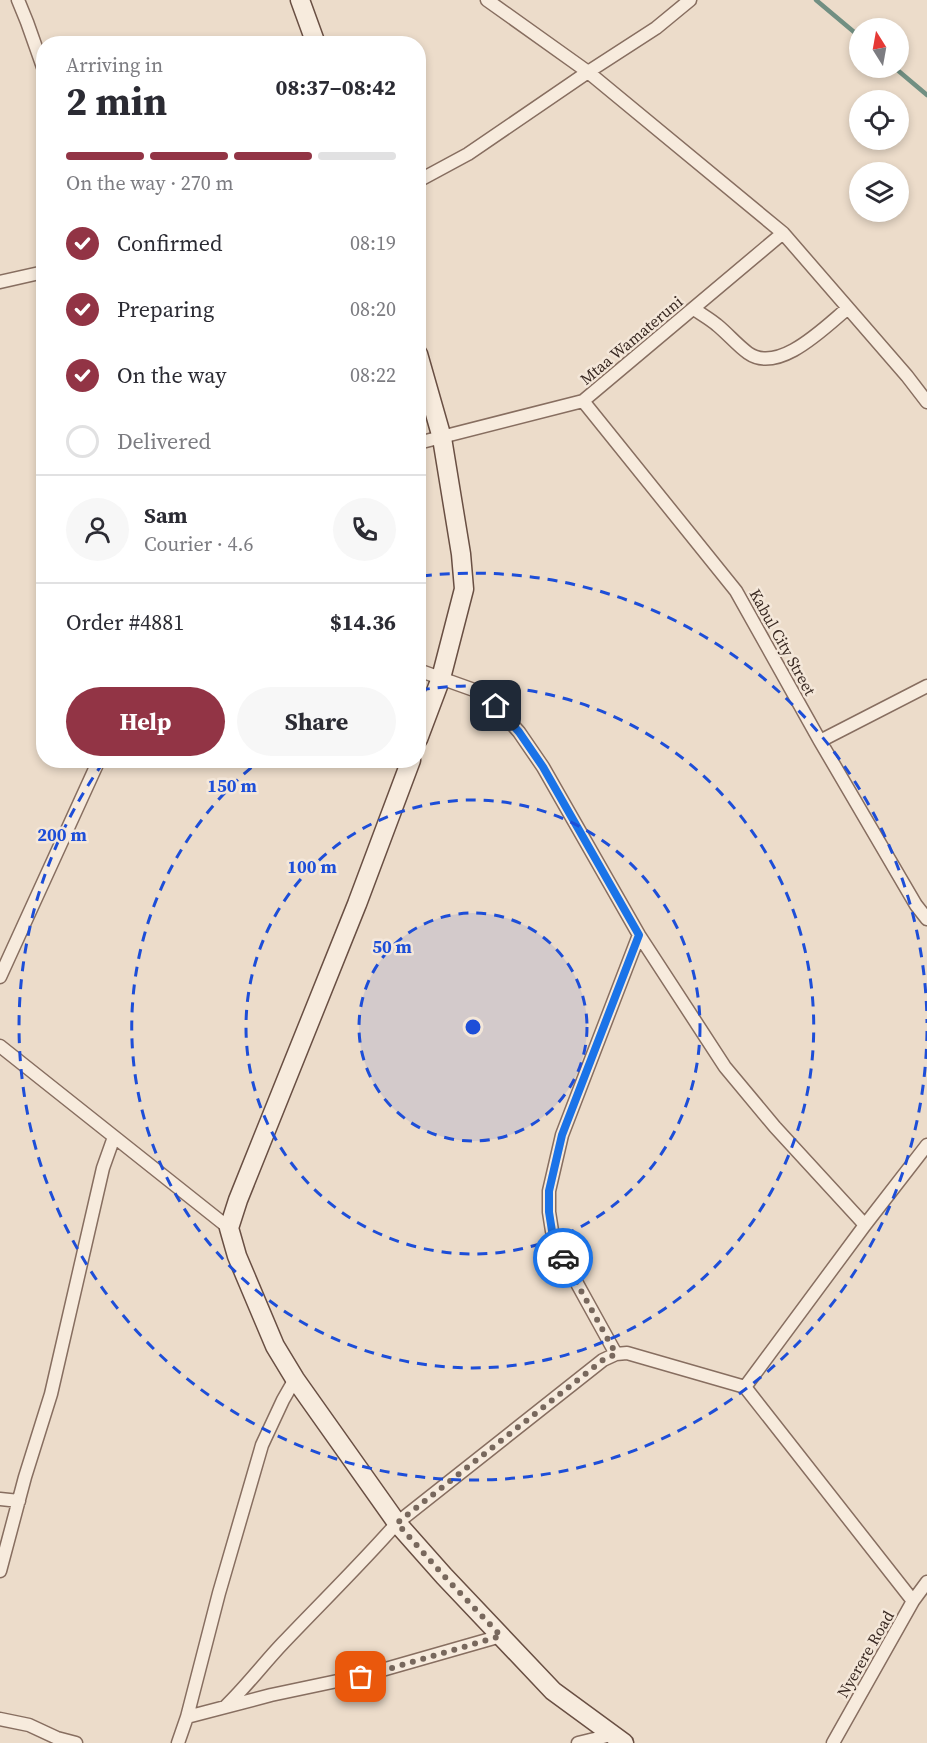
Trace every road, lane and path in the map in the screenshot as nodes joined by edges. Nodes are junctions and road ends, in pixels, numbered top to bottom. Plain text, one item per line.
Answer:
1 (18, 0) edge
2 (300, 0) edge
3 (487, 0) edge
4 (690, 0) edge
5 (313, 36) edge
6 (36, 47) edge
7 (588, 72) junction
8 (426, 177) edge
9 (783, 233) junction
10 (36, 274) edge
11 (0, 282) edge
12 (848, 308) junction
13 (694, 309) junction
14 (426, 382) edge
15 (583, 401) junction
16 (927, 402) edge
17 (442, 438) junction
18 (426, 441) edge
19 (426, 673) edge
20 (441, 678) junction
21 (927, 686) edge
22 (426, 718) edge
23 (820, 741) junction
24 (95, 768) edge
25 (408, 768) edge
26 (927, 918) edge
27 (639, 935) junction
28 (0, 977) edge
29 (0, 1046) edge
30 (114, 1137) junction
31 (927, 1145) edge
32 (865, 1225) junction
33 (229, 1228) junction
34 (616, 1354) junction
35 (295, 1379) junction
36 (745, 1387) junction
37 (0, 1499) edge
38 (18, 1501) junction
39 (397, 1523) junction
40 (0, 1571) edge
41 (927, 1582) edge
42 (914, 1601) junction
43 (501, 1636) junction
44 (225, 1707) junction
45 (188, 1717) junction
46 (0, 1719) edge
47 (617, 1739) edge
48 (76, 1743) edge
49 (178, 1743) edge
50 (578, 1743) edge
51 (833, 1743) edge

1 - 6 street
2 - 5 street
3 - 7 street
4 - 7 street
7 - 8 street
7 - 9 street
9 - 12 street
9 - 13 street, Mtaa Wamateruni
10 - 11 street
12 - 13 street
12 - 16 street
13 - 15 street, Mtaa Wamateruni
14 - 17 street
15 - 17 street, Mtaa Wamateruni
15 - 23 street, Kabul City Street
17 - 18 street, Mtaa Wamateruni
17 - 20 street
19 - 20 street
20 - 22 street
20 - 27 street
21 - 23 street
23 - 26 street, Kabul City Street
24 - 28 street
25 - 33 street
27 - 32 street
27 - 34 street
29 - 30 street
30 - 33 street
30 - 38 street
31 - 32 street
32 - 36 street
33 - 35 street
34 - 36 street
34 - 39 street
35 - 39 street
35 - 45 street
36 - 42 street
37 - 38 street
38 - 40 street
39 - 43 street
39 - 44 street
41 - 42 street, Nyerere Road
42 - 51 street, Nyerere Road
43 - 44 street
43 - 47 street
44 - 45 street
45 - 49 street
46 - 48 street
47 - 50 street

